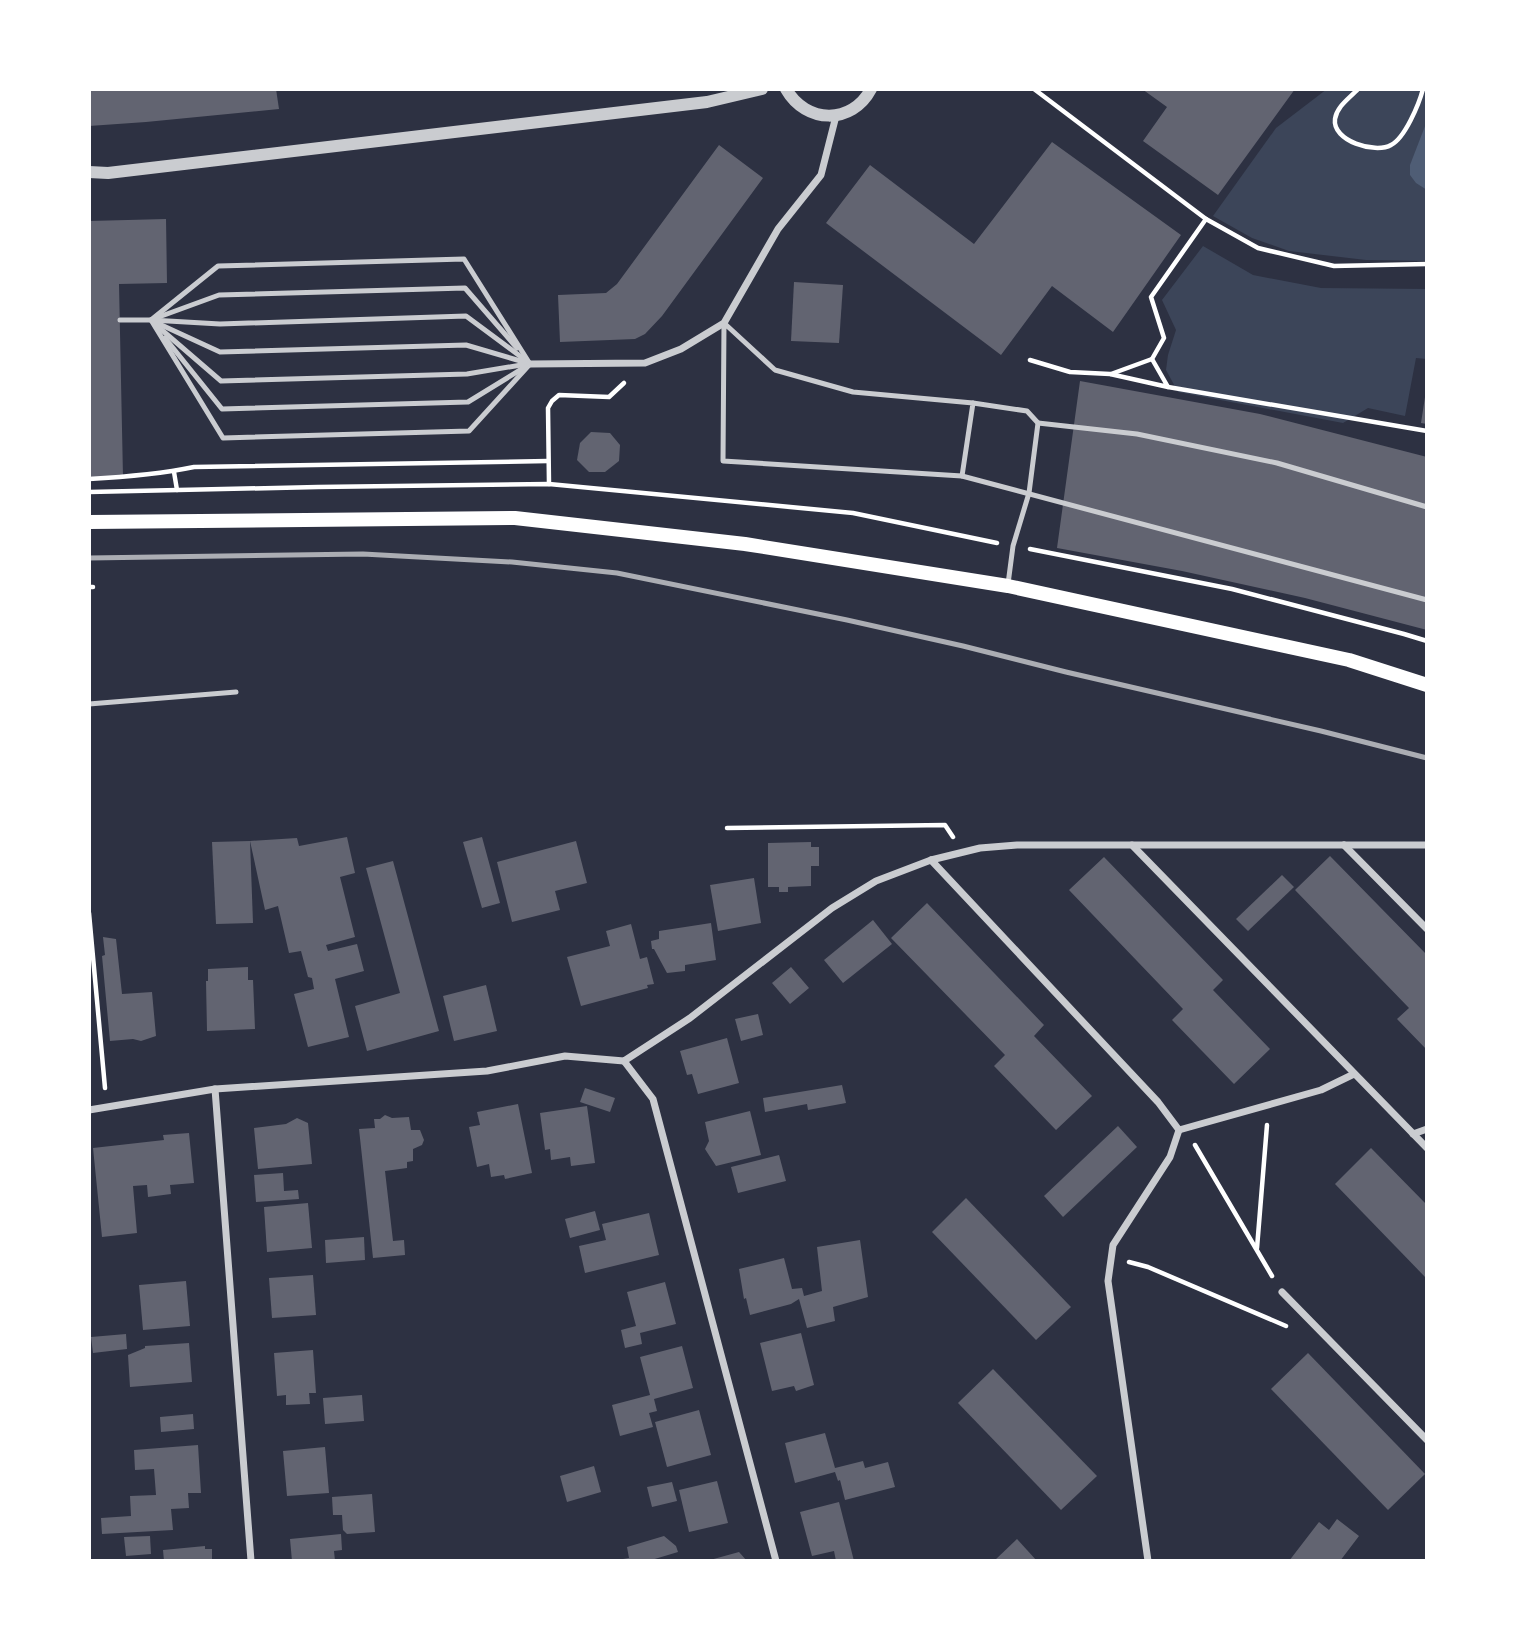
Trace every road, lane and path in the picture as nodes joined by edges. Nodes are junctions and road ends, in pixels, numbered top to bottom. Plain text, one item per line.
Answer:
1 (762, 89) edge
2 (786, 89) edge
3 (871, 89) edge
4 (1034, 89) edge
5 (1358, 89) edge
6 (1423, 89) edge
7 (836, 116) junction
8 (89, 172) edge
9 (1206, 219) junction
10 (1427, 264) edge
11 (120, 320) dead end
12 (150, 320) junction
13 (724, 323) junction
14 (1152, 359) junction
15 (1030, 360) dead end
16 (645, 363) junction
17 (530, 364) junction
18 (1110, 374) junction
19 (1168, 387) junction
20 (973, 403) junction
21 (1038, 424) junction
22 (1427, 431) edge
23 (548, 461) junction
24 (174, 472) junction
25 (962, 477) junction
26 (89, 479) edge
27 (549, 484) junction
28 (177, 490) junction
29 (89, 492) edge
30 (1029, 493) junction
31 (1427, 506) edge
32 (89, 522) edge
33 (1013, 546) junction
34 (1008, 586) junction
35 (1427, 600) edge
36 (1427, 641) edge
37 (1427, 685) edge
38 (236, 692) dead end
39 (89, 704) edge
40 (727, 828) dead end
41 (1132, 845) junction
42 (1344, 845) junction
43 (1427, 845) edge
44 (964, 852) junction
45 (931, 860) junction
46 (89, 913) edge
47 (1427, 929) edge
48 (624, 1061) junction
49 (1354, 1073) junction
50 (215, 1089) junction
51 (1269, 1105) junction
52 (107, 1106) junction
53 (89, 1110) edge
54 (1427, 1129) edge
55 (1179, 1130) junction
56 (1413, 1135) junction
57 (1427, 1148) edge
58 (1257, 1249) junction
59 (1111, 1257) junction
60 (1282, 1292) joint
61 (1298, 1331) dead end
62 (1427, 1440) edge
63 (251, 1561) edge
64 (776, 1561) edge
65 (1148, 1561) edge

1 - 8 street
2 - 7 street
3 - 7 street
4 - 9 path
5 - 6 path
7 - 13 street
9 - 10 path
9 - 14 path
11 - 12 lane
12 - 17 lane
12 - 17 lane
12 - 17 lane
12 - 17 lane
12 - 17 lane
12 - 17 lane
12 - 17 lane
13 - 16 street
13 - 20 lane
13 - 25 lane
14 - 18 path
14 - 19 path
15 - 18 path
16 - 17 street
16 - 23 path
18 - 19 path
19 - 22 path
20 - 21 lane
20 - 25 lane
21 - 30 lane
21 - 31 lane
23 - 24 path
23 - 27 path
24 - 26 path
24 - 28 path
25 - 30 lane
27 - 28 path
27 - 33 path
28 - 29 path
30 - 33 lane
30 - 35 lane
32 - 34 main road
33 - 34 lane
33 - 36 path
34 - 37 main road
38 - 39 lane
40 - 44 path
41 - 42 street
41 - 44 street
41 - 49 street
42 - 43 street
42 - 47 street
44 - 45 street
45 - 48 street
45 - 55 street
46 - 52 path
48 - 50 street
48 - 64 street
49 - 51 street
49 - 56 street
50 - 52 street
50 - 63 street
51 - 55 street
51 - 58 path
52 - 53 street
54 - 56 street
55 - 58 path
55 - 59 street
56 - 57 street
58 - 60 path
59 - 61 path
59 - 65 street
60 - 62 street

